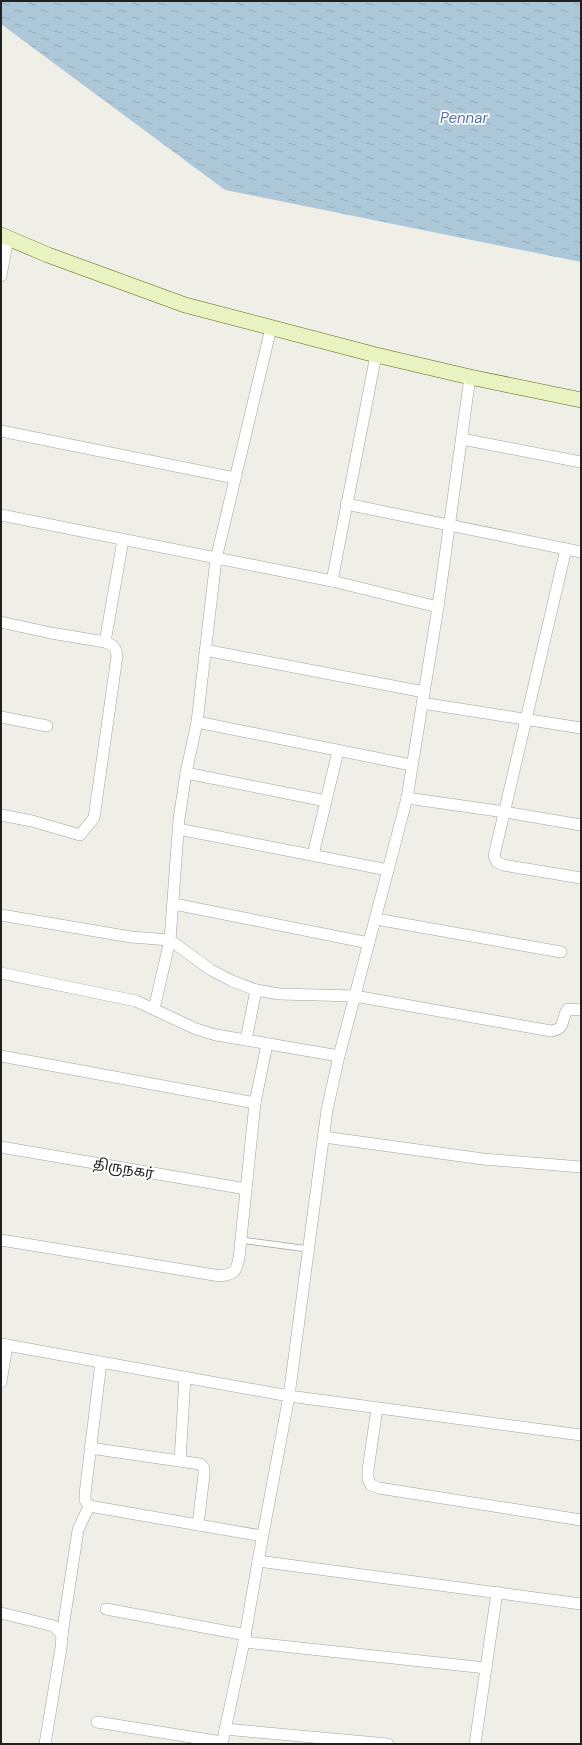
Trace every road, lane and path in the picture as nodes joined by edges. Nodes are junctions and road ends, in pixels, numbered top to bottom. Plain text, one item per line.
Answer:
1 (4, 236) edge
2 (1, 276) edge
3 (270, 328) junction
4 (376, 355) junction
5 (470, 378) junction
6 (581, 400) edge
7 (1, 431) edge
8 (462, 439) junction
9 (581, 462) edge
10 (236, 478) junction
11 (346, 504) junction
12 (1, 515) edge
13 (450, 525) junction
14 (124, 540) junction
15 (566, 549) junction
16 (581, 552) edge
17 (216, 559) junction
18 (332, 581) junction
19 (438, 607) junction
20 (1, 622) edge
21 (105, 642) junction
22 (205, 650) junction
23 (424, 697) junction
24 (1, 717) edge
25 (527, 719) junction
26 (197, 722) junction
27 (47, 726) dead end
28 (581, 728) edge
29 (338, 751) junction
30 (411, 765) junction
31 (186, 773) junction
32 (407, 798) junction
33 (326, 801) junction
34 (505, 812) junction
35 (1, 815) edge
36 (581, 825) edge
37 (178, 829) junction
38 (313, 855) junction
39 (388, 870) junction
40 (581, 878) edge
41 (174, 904) junction
42 (1, 915) edge
43 (376, 919) junction
44 (170, 940) junction
45 (369, 943) junction
46 (561, 952) dead end
47 (1, 973) edge
48 (256, 990) junction
49 (355, 996) junction
50 (154, 1009) junction
51 (581, 1010) edge
52 (246, 1040) junction
53 (267, 1044) junction
54 (1, 1056) edge
55 (339, 1056) junction
56 (255, 1103) junction
57 (324, 1137) junction
58 (1, 1147) edge
59 (581, 1167) edge
60 (246, 1189) junction
61 (1, 1240) edge
62 (241, 1240) junction
63 (308, 1249) junction
64 (4, 1345) edge
65 (100, 1362) junction
66 (185, 1377) junction
67 (1, 1382) edge
68 (289, 1396) junction
69 (377, 1408) junction
70 (581, 1435) edge
71 (90, 1448) junction
72 (180, 1461) junction
73 (89, 1506) junction
74 (581, 1520) edge
75 (198, 1525) junction
76 (262, 1536) junction
77 (258, 1561) junction
78 (497, 1592) junction
79 (581, 1604) edge
80 (106, 1609) dead end
81 (1, 1613) edge
82 (62, 1635) junction
83 (245, 1638) junction
84 (486, 1668) junction
85 (97, 1722) dead end
86 (225, 1729) junction
87 (222, 1743) edge
88 (45, 1744) edge
89 (388, 1744) edge
90 (475, 1744) edge

1 - 2 street
1 - 3 main road
3 - 4 main road
3 - 10 street
4 - 5 main road
4 - 11 street
5 - 6 main road
5 - 8 street
7 - 10 street
8 - 9 street
8 - 13 street
10 - 17 street
11 - 13 street
11 - 18 street
12 - 14 street
13 - 15 street
13 - 19 street
14 - 17 street
14 - 21 street
15 - 16 street
15 - 25 street
17 - 18 street
17 - 22 street
18 - 19 street
19 - 23 street
20 - 21 street
21 - 35 street
22 - 23 street
22 - 26 street
23 - 25 street
23 - 30 street
24 - 27 street
25 - 28 street
25 - 34 street
26 - 29 street
26 - 31 street
29 - 30 street
29 - 33 street
30 - 32 street
31 - 33 street
31 - 37 street
32 - 34 street
32 - 39 street
33 - 38 street
34 - 36 street
34 - 40 street
37 - 38 street
37 - 41 street
38 - 39 street
39 - 43 street
41 - 44 street
41 - 45 street
42 - 44 street
43 - 45 street
43 - 46 street
44 - 48 street
44 - 50 street
45 - 49 street
47 - 50 street
48 - 49 street
48 - 52 street
49 - 51 street
49 - 55 street
50 - 52 street
52 - 53 street
53 - 55 street
53 - 56 street
54 - 56 street
55 - 57 street
56 - 60 street
57 - 59 street
57 - 63 street
58 - 60 street, திருநகர்
60 - 62 street
61 - 62 street
62 - 63 lane
63 - 68 street
64 - 65 street
64 - 67 street
65 - 66 street
65 - 71 street
66 - 68 street
66 - 72 street
68 - 69 street
68 - 76 street
69 - 70 street
69 - 74 street
71 - 72 street
71 - 73 street
72 - 75 street
73 - 75 street
73 - 82 street
75 - 76 street
76 - 77 street
77 - 78 street
77 - 83 street
78 - 79 street
78 - 84 street
80 - 83 street
81 - 82 street
82 - 88 street
83 - 84 street
83 - 86 street
84 - 90 street
85 - 87 street
86 - 87 street
86 - 89 street

